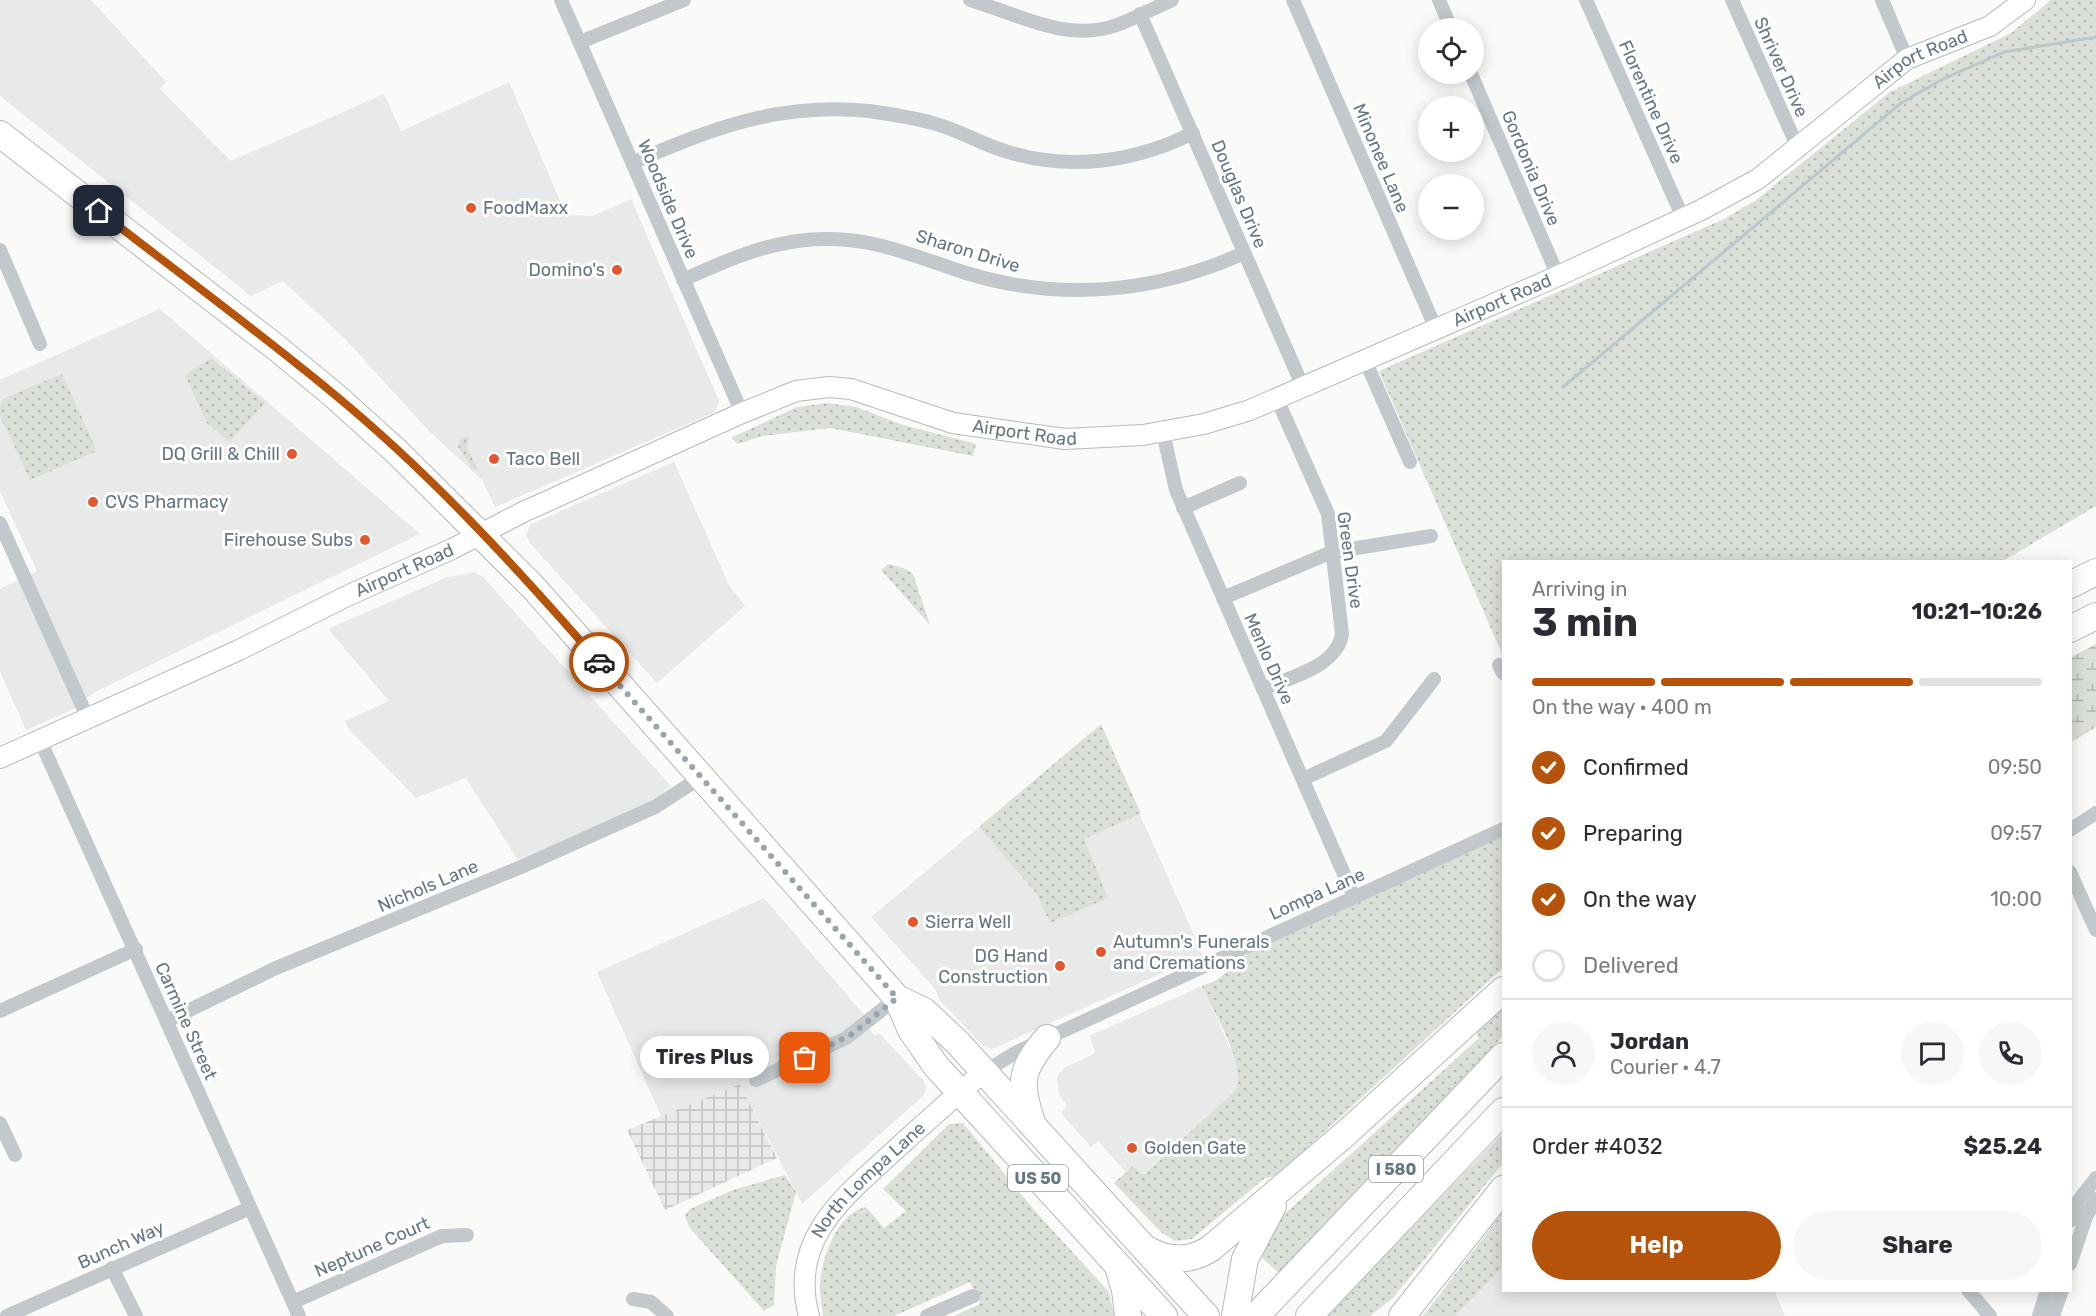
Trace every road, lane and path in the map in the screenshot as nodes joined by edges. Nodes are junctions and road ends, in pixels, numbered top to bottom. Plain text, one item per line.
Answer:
1 (561, 0) edge
2 (684, 0) edge
3 (970, 0) edge
4 (1172, 0) edge
5 (1293, 0) edge
6 (1439, 0) edge
7 (1586, 0) edge
8 (1732, 0) edge
9 (1882, 0) edge
10 (2025, 0) edge
11 (1140, 14) junction
12 (1447, 18) edge
13 (580, 42) junction
14 (1907, 59) junction
15 (1475, 84) edge
16 (1193, 133) junction
17 (4, 144) edge
18 (1798, 147) junction
19 (632, 162) junction
20 (1683, 218) junction
21 (0, 250) edge
22 (1245, 253) junction
23 (1558, 276) junction
24 (683, 280) junction
25 (1436, 329) junction
26 (40, 344) dead end
27 (1365, 360) junction
28 (1303, 387) junction
29 (1277, 399) junction
30 (742, 413) junction
31 (1163, 432) junction
32 (1410, 462) dead end
33 (1240, 483) dead end
34 (1183, 508) junction
35 (0, 523) edge
36 (482, 534) junction
37 (1431, 536) dead end
38 (1332, 552) junction
39 (2096, 572) edge
40 (2072, 584) edge
41 (1223, 598) junction
42 (2096, 616) edge
43 (2072, 628) edge
44 (1434, 680) dead end
45 (1263, 689) junction
46 (88, 719) junction
47 (40, 740) junction
48 (0, 758) edge
49 (700, 778) junction
50 (1303, 779) junction
51 (2096, 813) edge
52 (1502, 829) edge
53 (2072, 829) edge
54 (2072, 876) edge
55 (1354, 897) junction
56 (2096, 930) edge
57 (136, 949) junction
58 (1502, 991) edge
59 (897, 998) junction
60 (0, 1011) edge
61 (166, 1022) junction
62 (1047, 1038) junction
63 (1502, 1057) edge
64 (984, 1072) junction
65 (756, 1080) dead end
66 (959, 1092) junction
67 (1502, 1112) edge
68 (0, 1123) edge
69 (1033, 1125) junction
70 (15, 1155) dead end
71 (1060, 1155) junction
72 (2096, 1178) edge
73 (1288, 1184) junction
74 (1502, 1190) edge
75 (2096, 1199) edge
76 (2078, 1206) edge
77 (250, 1208) junction
78 (467, 1235) dead end
79 (2072, 1250) edge
80 (1148, 1251) junction
81 (1117, 1264) junction
82 (112, 1268) junction
83 (1970, 1292) edge
84 (2046, 1292) edge
85 (2061, 1292) edge
86 (973, 1296) dead end
87 (633, 1299) dead end
88 (293, 1302) junction
89 (1200, 1308) edge
90 (28, 1312) edge
91 (1312, 1312) edge
92 (7, 1316) edge
93 (136, 1316) edge
94 (299, 1316) edge
95 (668, 1316) edge
96 (809, 1316) edge
97 (927, 1316) edge
98 (1128, 1316) edge
99 (1164, 1316) edge
100 (1235, 1316) edge
101 (1256, 1316) edge
102 (1402, 1316) edge
103 (1990, 1316) edge
104 (2039, 1316) edge
105 (2054, 1316) edge

1 - 13 street, Woodside Drive
2 - 13 street
3 - 11 street
4 - 11 street
5 - 25 street, Minonee Lane
6 - 12 street
7 - 20 street, Florentine Drive
8 - 18 street, Shriver Drive
9 - 14 street
10 - 14 street, Airport Road
11 - 16 street, Douglas Drive
13 - 19 street, Woodside Drive
14 - 18 street, Airport Road
15 - 23 street, Gordonia Drive
16 - 19 street
16 - 22 street, Douglas Drive
17 - 36 highway, US 50
18 - 20 street, Airport Road
19 - 24 street, Woodside Drive
20 - 23 street, Airport Road
21 - 26 street
22 - 24 street, Sharon Drive
22 - 28 street, Douglas Drive
23 - 25 street, Airport Road
24 - 30 street, Woodside Drive
25 - 27 street, Airport Road
27 - 28 street, Airport Road
27 - 32 street
28 - 29 street, Airport Road
29 - 31 street, Airport Road
29 - 38 street, Green Drive
30 - 31 street, Airport Road
30 - 36 street, Airport Road
31 - 34 street, Menlo Drive
33 - 34 street
34 - 41 street, Menlo Drive
35 - 46 street
36 - 46 street, Airport Road
36 - 49 highway, US 50
37 - 38 street
38 - 41 street
38 - 45 street, Green Drive
39 - 40 highway
41 - 45 street, Menlo Drive
42 - 43 highway
44 - 50 street
45 - 50 street, Menlo Drive
46 - 47 street, Airport Road
47 - 48 street, Airport Road
47 - 57 street, Carmine Street
49 - 59 highway, US 50
49 - 61 street, Nichols Lane
50 - 55 street, Menlo Drive
51 - 53 street
52 - 55 street, Lompa Lane
54 - 56 street
55 - 62 street, Lompa Lane
57 - 60 street
57 - 61 street, Carmine Street
58 - 73 highway
59 - 64 highway, US 50
59 - 65 street
59 - 66 highway, US 50
61 - 77 street, Carmine Street
62 - 64 street, Lompa Lane
62 - 69 highway
63 - 101 highway, I 580
64 - 66 street, North Lompa Lane
64 - 69 highway, US 50
66 - 71 highway
66 - 81 highway, US 50
66 - 96 street, North Lompa Lane
67 - 91 highway, I 580
68 - 70 street
69 - 71 highway, US 50
71 - 80 highway, US 50
72 - 76 street
73 - 80 highway
73 - 100 highway
74 - 102 highway
75 - 76 street
76 - 79 street
77 - 82 street, Bunch Way
77 - 88 street, Carmine Street
78 - 88 street, Neptune Court
80 - 89 highway
81 - 98 highway
81 - 99 highway, US 50
82 - 90 street, Bunch Way
82 - 93 street
83 - 103 street
84 - 104 street
85 - 105 street
86 - 97 street
87 - 95 street
88 - 94 street, Carmine Street
90 - 92 street, Bunch Way

